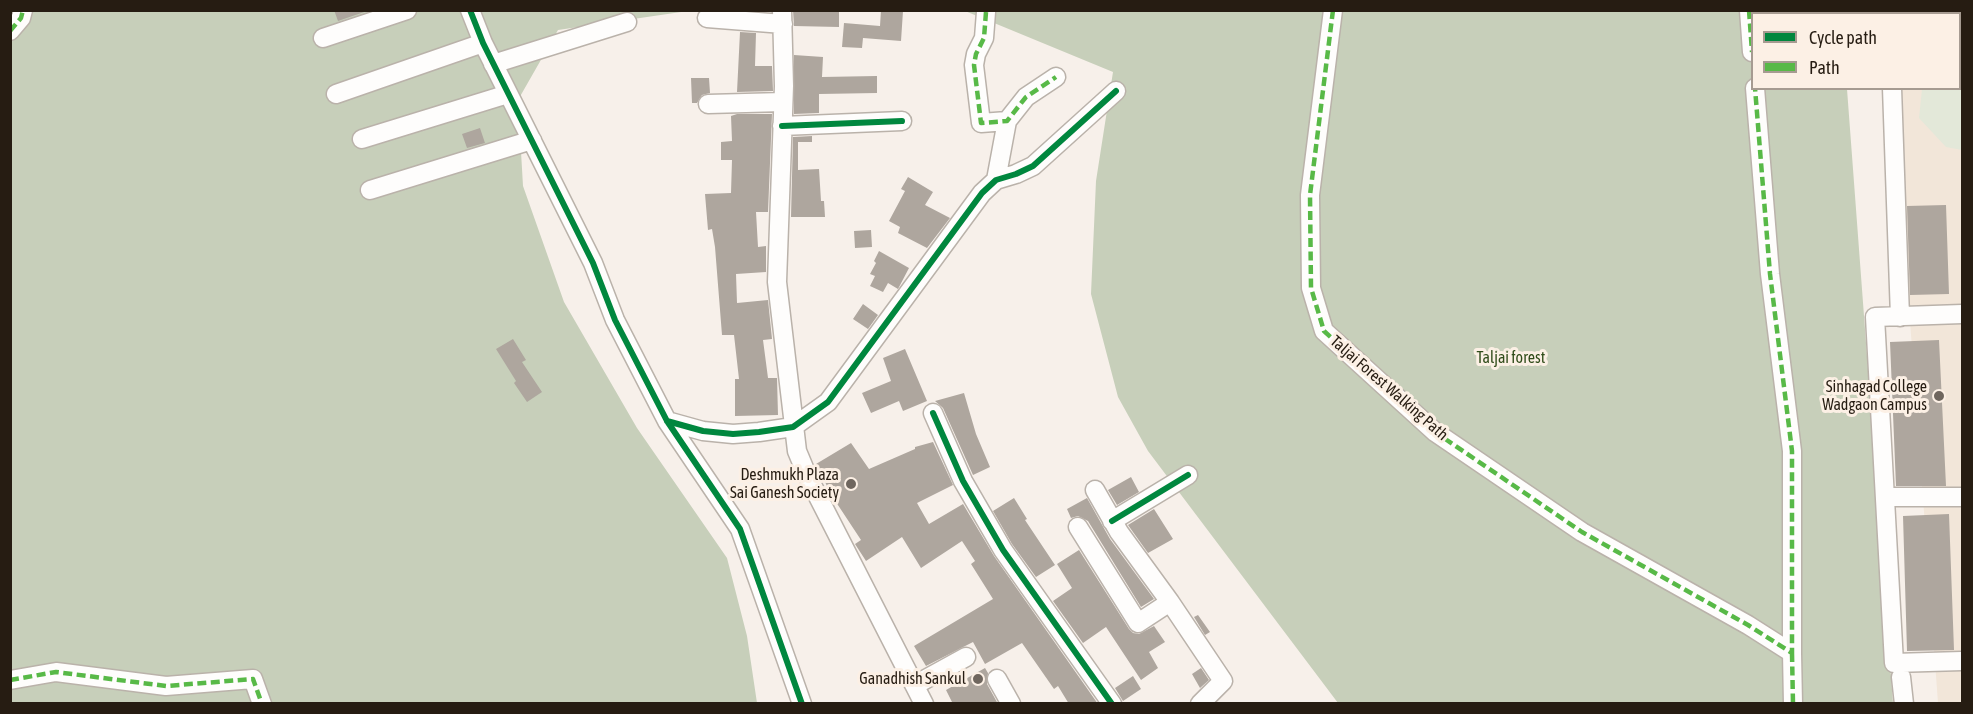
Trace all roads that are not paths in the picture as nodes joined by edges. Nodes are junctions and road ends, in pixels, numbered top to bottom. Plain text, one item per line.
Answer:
1 (23, 10) edge
2 (406, 10) edge
3 (470, 10) edge
4 (1333, 10) edge
5 (1749, 10) edge
6 (986, 12) dead end
7 (783, 17) edge
8 (707, 18) dead end
9 (627, 22) dead end
10 (10, 31) edge
11 (322, 38) dead end
12 (1751, 38) edge
13 (483, 43) junction
14 (494, 64) junction
15 (1056, 77) dead end
16 (1755, 90) edge
17 (1892, 90) edge
18 (1116, 91) dead end
19 (336, 94) dead end
20 (508, 94) junction
21 (783, 102) junction
22 (708, 104) dead end
23 (902, 121) dead end
24 (1008, 121) junction
25 (782, 126) junction
26 (362, 139) dead end
27 (532, 140) junction
28 (996, 180) junction
29 (370, 190) dead end
30 (1962, 314) edge
31 (1900, 317) junction
32 (933, 413) dead end
33 (667, 421) junction
34 (794, 427) junction
35 (1188, 475) dead end
36 (1095, 490) dead end
37 (1885, 497) junction
38 (1962, 497) edge
39 (1112, 521) junction
40 (1078, 527) dead end
41 (1170, 602) junction
42 (1792, 652) junction
43 (966, 657) dead end
44 (1962, 661) edge
45 (1901, 677) dead end
46 (997, 679) dead end
47 (10, 680) edge
48 (919, 698) edge
49 (262, 704) edge
50 (802, 704) edge
51 (1011, 704) edge
52 (1112, 704) edge
53 (1200, 704) edge
54 (1793, 704) edge
55 (1904, 704) edge

1 - 10 street
2 - 11 street
3 - 13 street
4 - 42 street, Taljai Forest Walking Path
5 - 12 street
6 - 24 street
7 - 8 street
7 - 21 street
9 - 14 street
13 - 14 street
13 - 19 street
14 - 20 street
15 - 24 street
16 - 42 street
17 - 31 street
18 - 28 street
20 - 26 street
20 - 27 street
21 - 22 street
21 - 25 street
23 - 25 street
24 - 28 street
25 - 34 street
27 - 29 street
27 - 33 street
28 - 34 street
30 - 31 street
31 - 37 street
32 - 52 street
33 - 34 street
33 - 50 street
34 - 48 street
35 - 39 street
36 - 39 street
37 - 38 street
37 - 44 street
39 - 41 street
40 - 41 street
41 - 53 street
42 - 54 street
43 - 48 street
45 - 55 street
46 - 51 street
47 - 49 street

